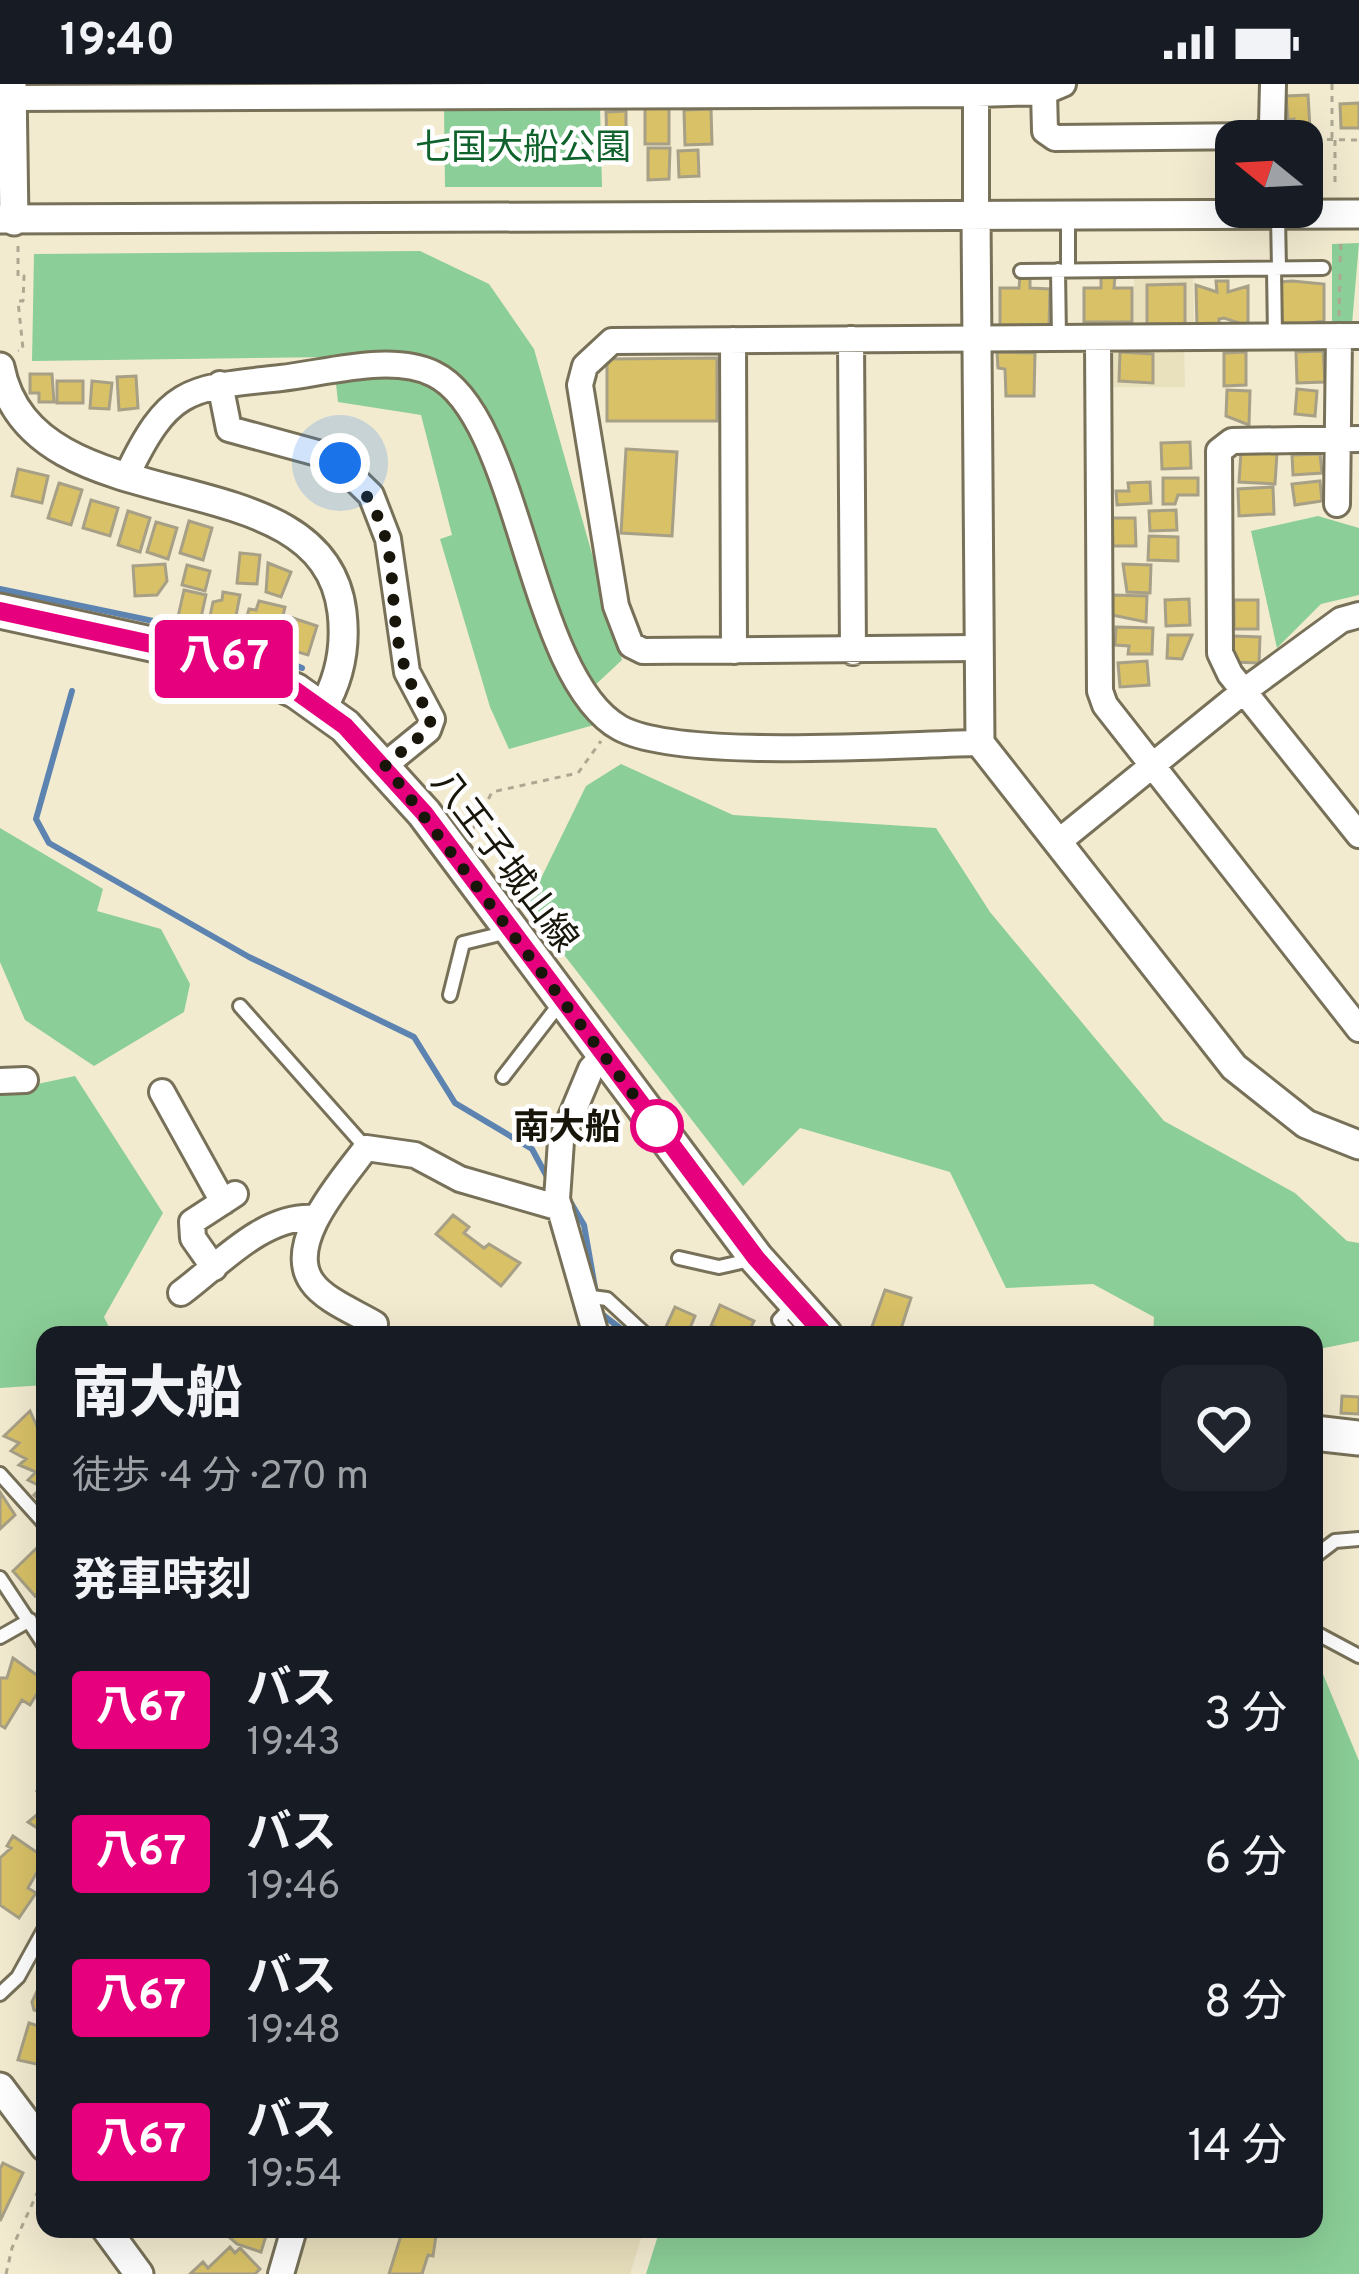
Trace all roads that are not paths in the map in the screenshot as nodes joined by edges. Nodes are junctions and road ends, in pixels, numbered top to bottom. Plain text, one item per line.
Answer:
1 (1273, 84) edge
2 (1053, 88) edge
3 (732, 89) edge
4 (851, 89) edge
5 (976, 89) edge
6 (213, 90) edge
7 (332, 90) edge
8 (450, 90) edge
9 (592, 90) edge
10 (12, 91) edge
11 (95, 91) edge
12 (1323, 214) edge
13 (1359, 214) edge
14 (976, 215) junction
15 (1215, 215) edge
16 (1068, 216) junction
17 (10, 228) edge
18 (1277, 228) edge
19 (1324, 268) dead end
20 (1276, 269) junction
21 (1063, 270) junction
22 (1021, 271) dead end
23 (1349, 336) edge
24 (1275, 337) junction
25 (1058, 339) junction
26 (1098, 339) junction
27 (733, 340) junction
28 (851, 340) junction
29 (976, 340) junction
30 (0, 367) edge
31 (220, 384) junction
32 (1348, 439) edge
33 (127, 475) junction
34 (1337, 504) dead end
35 (0, 611) edge
36 (1350, 618) edge
37 (1359, 643) edge
38 (977, 648) junction
39 (734, 651) junction
40 (853, 652) junction
41 (1244, 691) junction
42 (322, 709) junction
43 (980, 743) junction
44 (385, 765) junction
45 (1151, 766) junction
46 (1359, 836) edge
47 (1057, 843) junction
48 (511, 932) junction
49 (450, 995) dead end
50 (562, 1000) junction
51 (240, 1006) dead end
52 (1357, 1023) edge
53 (604, 1055) junction
54 (503, 1077) dead end
55 (162, 1092) dead end
56 (1359, 1145) edge
57 (366, 1148) junction
58 (559, 1194) junction
59 (313, 1218) junction
60 (679, 1258) dead end
61 (756, 1258) junction
62 (214, 1268) junction
63 (181, 1293) dead end
64 (584, 1296) junction
65 (793, 1320) edge
66 (376, 1324) dead end
67 (596, 1326) edge
68 (636, 1326) edge
69 (1323, 1434) edge
70 (1359, 1438) edge
71 (0, 1474) edge
72 (36, 1514) edge
73 (1359, 1539) edge
74 (1323, 1550) edge
75 (0, 1578) edge
76 (29, 1620) junction
77 (36, 1631) edge
78 (0, 1637) edge
79 (1323, 1637) edge
80 (1359, 1656) edge
81 (36, 1944) edge
82 (0, 1994) edge
83 (0, 2087) edge
84 (36, 2135) edge
85 (113, 2238) edge
86 (291, 2238) edge
87 (139, 2274) edge
88 (281, 2274) edge

1 - 2 street
2 - 5 street
3 - 4 street
3 - 9 street
4 - 5 street
5 - 14 street
6 - 7 street
6 - 11 street
7 - 8 street
8 - 9 street
10 - 11 street
10 - 17 street
12 - 13 street
14 - 16 street
14 - 17 street
14 - 29 street
15 - 16 street
16 - 21 lane
18 - 20 lane
19 - 20 lane
20 - 21 lane
20 - 24 lane
21 - 22 lane
21 - 25 lane
23 - 24 street
23 - 32 street
24 - 26 street
25 - 26 street
25 - 29 street
26 - 45 street
27 - 28 street
27 - 39 street
27 - 39 street
28 - 29 street
28 - 40 street
29 - 38 street
30 - 33 street
31 - 33 street
31 - 43 street
31 - 44 street
32 - 34 street
32 - 41 street
33 - 42 street
35 - 42 main road, 八王子城山線
36 - 37 street
36 - 41 street
38 - 40 street
38 - 43 street
39 - 40 street
41 - 45 street
41 - 46 street
42 - 44 main road, 八王子城山線
43 - 47 street
44 - 48 main road, 八王子城山線
45 - 47 street
45 - 52 street
47 - 56 street
48 - 49 lane
48 - 50 main road, 八王子城山線
50 - 53 main road, 八王子城山線
50 - 54 lane
51 - 57 lane
53 - 58 street
53 - 61 main road, 八王子城山線
55 - 62 street
57 - 58 street
57 - 59 street
58 - 64 street
59 - 62 street
59 - 66 street
60 - 61 lane
61 - 65 main road, 八王子城山線
62 - 63 street
64 - 67 street
64 - 68 lane
69 - 70 main road
71 - 72 lane
73 - 74 lane
75 - 76 lane
76 - 77 lane
76 - 78 lane
79 - 80 lane
81 - 82 lane
83 - 84 street
85 - 87 street
86 - 88 street

